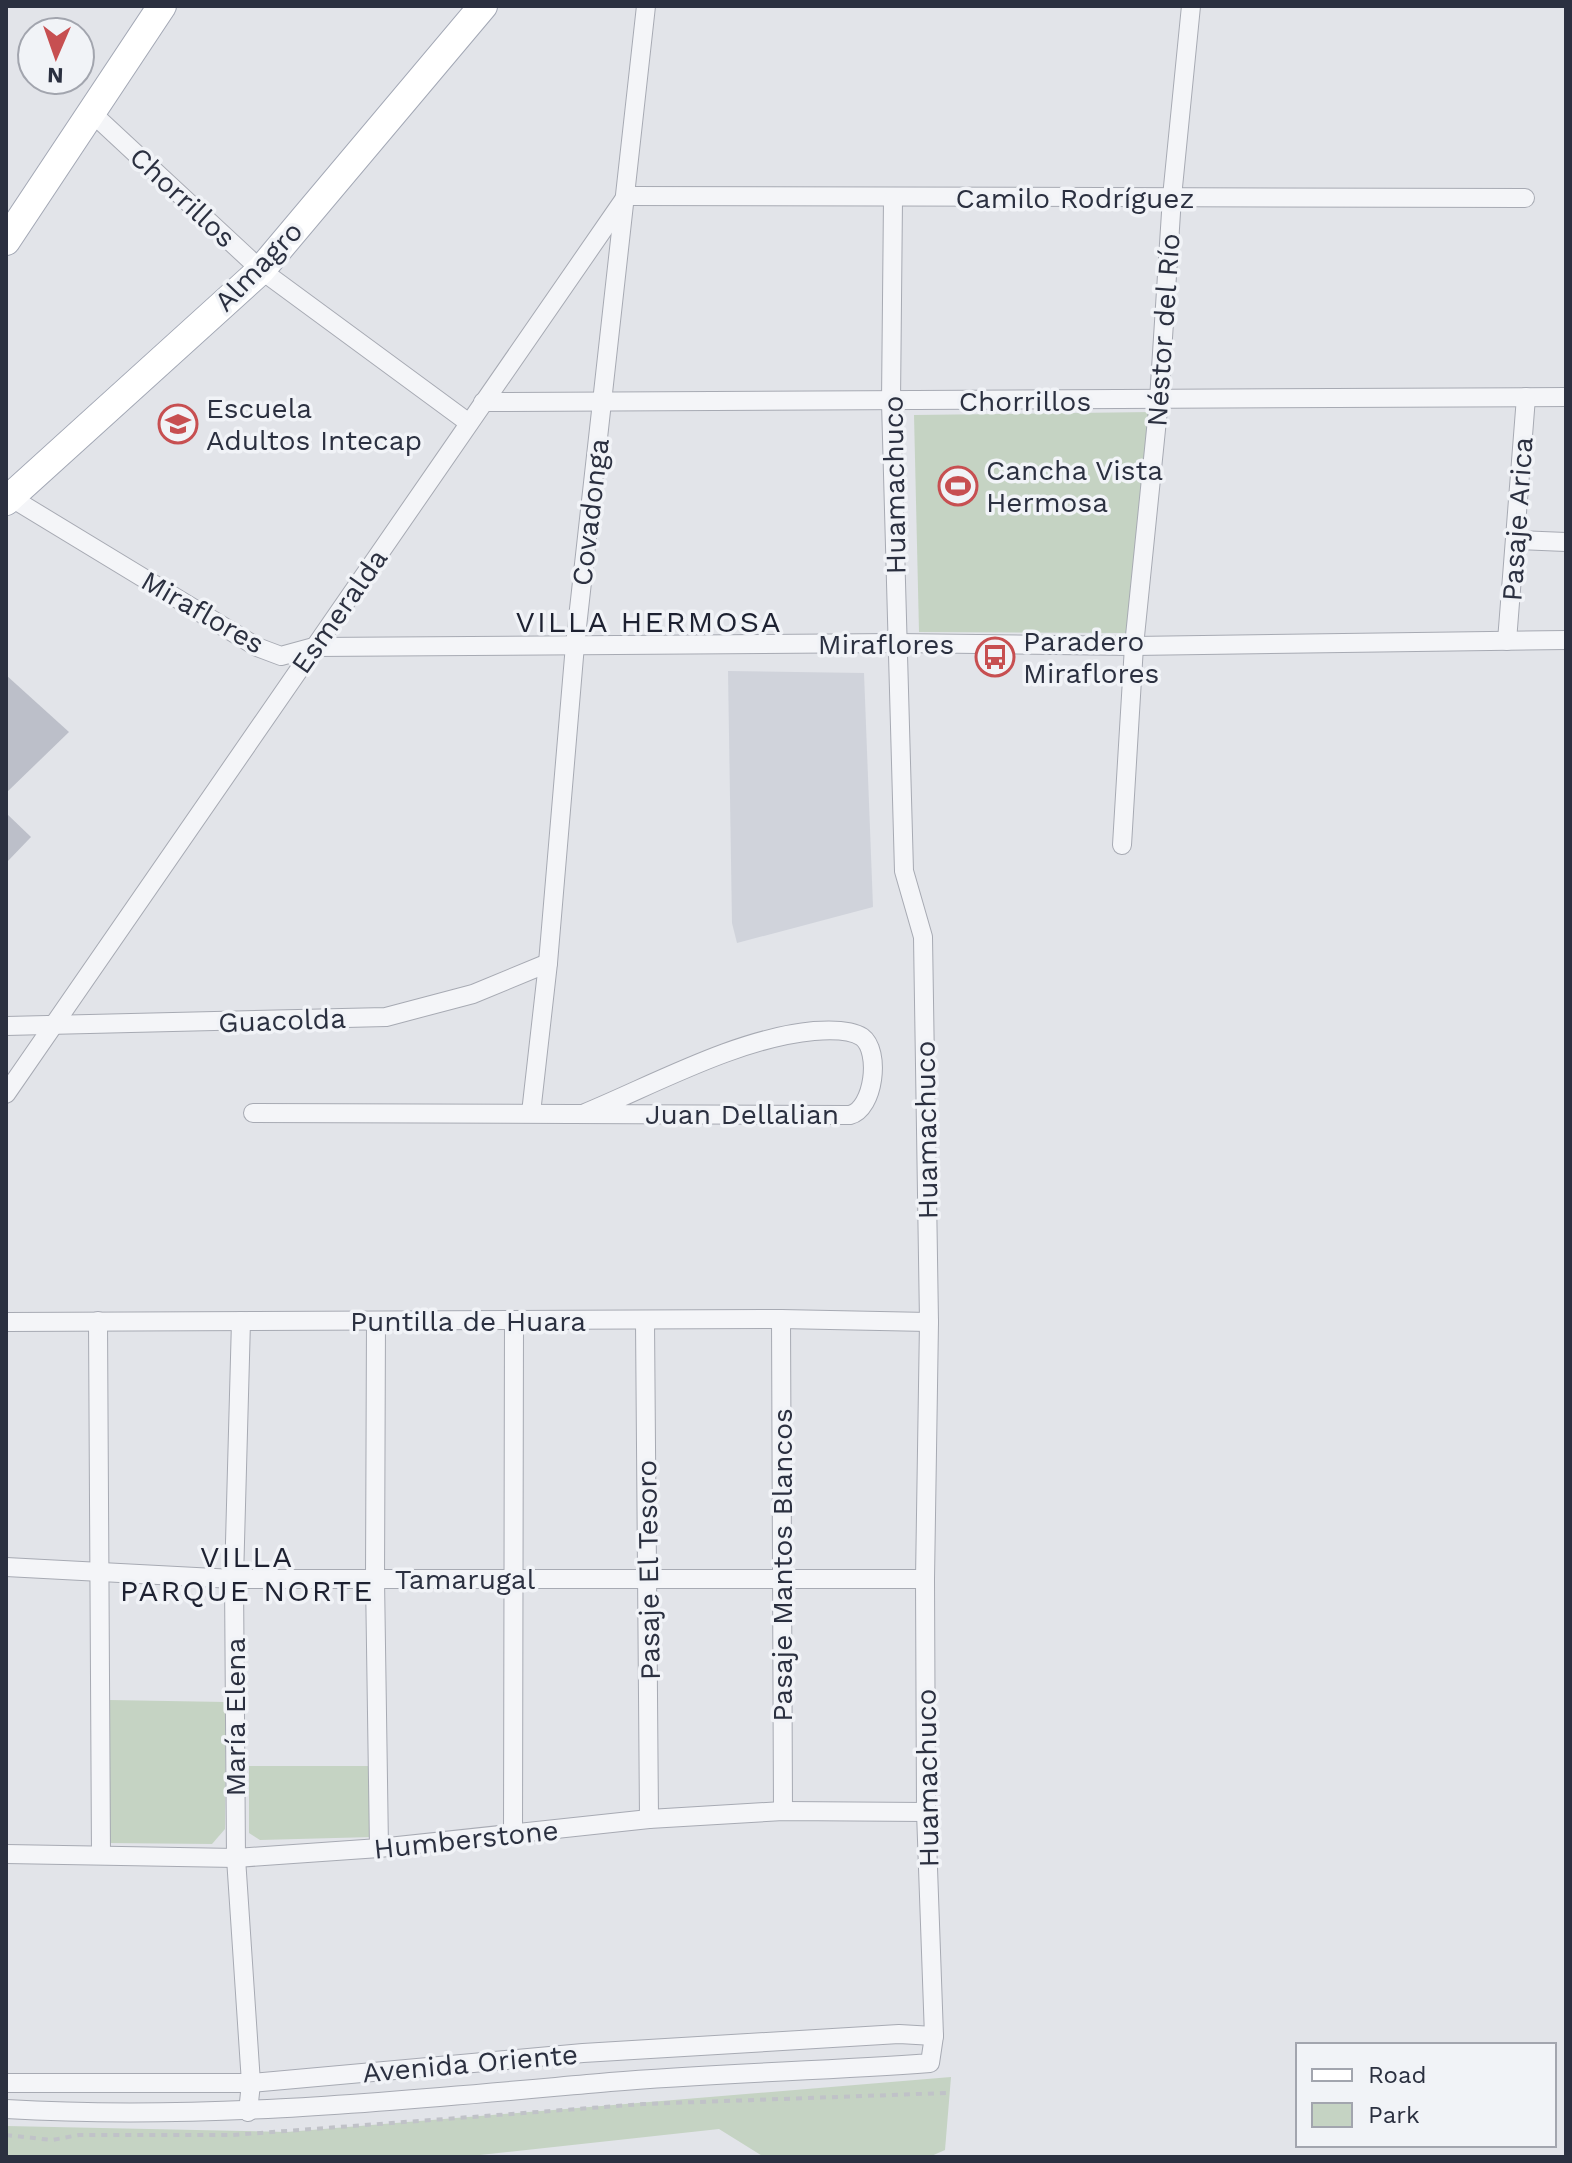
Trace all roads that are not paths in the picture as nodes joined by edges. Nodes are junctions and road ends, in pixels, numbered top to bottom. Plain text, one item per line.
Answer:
1 (162, 6) edge
2 (483, 6) edge
3 (646, 6) edge
4 (1191, 6) edge
5 (92, 113) junction
6 (626, 196) junction
7 (1172, 197) junction
8 (1525, 198) dead end
9 (893, 199) junction
10 (6, 241) edge
11 (261, 270) junction
12 (1526, 397) junction
13 (1566, 397) edge
14 (1159, 400) junction
15 (483, 402) junction
16 (891, 402) junction
17 (603, 403) junction
18 (469, 423) junction
19 (8, 499) edge
20 (1517, 540) junction
21 (1566, 542) edge
22 (1566, 640) edge
23 (1507, 641) junction
24 (897, 643) junction
25 (575, 645) junction
26 (1134, 646) junction
27 (314, 647) junction
28 (1122, 845) dead end
29 (548, 963) junction
30 (6, 1026) edge
31 (51, 1027) junction
32 (6, 1094) edge
33 (253, 1113) dead end
34 (531, 1113) junction
35 (585, 1113) junction
36 (781, 1319) junction
37 (514, 1320) junction
38 (98, 1321) junction
39 (241, 1321) junction
40 (376, 1321) junction
41 (6, 1322) edge
42 (645, 1322) junction
43 (929, 1322) junction
44 (6, 1567) edge
45 (100, 1570) junction
46 (234, 1579) junction
47 (375, 1579) junction
48 (511, 1579) junction
49 (649, 1579) junction
50 (780, 1579) junction
51 (925, 1579) junction
52 (783, 1811) junction
53 (926, 1812) junction
54 (649, 1819) junction
55 (513, 1834) junction
56 (379, 1848) junction
57 (6, 1854) edge
58 (101, 1855) junction
59 (236, 1858) junction
60 (934, 2036) junction
61 (930, 2063) joint
62 (6, 2083) edge
63 (251, 2083) junction
64 (6, 2109) edge
65 (248, 2112) junction

1 - 5 main road
2 - 11 main road, Almagro
3 - 6 street, Covadonga
4 - 7 street, Néstor del Río
5 - 10 main road
5 - 11 street, Chorrillos
6 - 9 street, Camilo Rodríguez
6 - 15 street, Esmeralda
6 - 17 street, Covadonga
7 - 8 street, Camilo Rodríguez
7 - 9 street, Camilo Rodríguez
7 - 14 street, Néstor del Río
9 - 16 street, Huamachuco
11 - 18 street, Chorrillos
11 - 19 main road, Almagro
12 - 13 street, Chorrillos
12 - 14 street, Chorrillos
12 - 20 street, Pasaje Arica
14 - 16 street, Chorrillos
14 - 26 street, Néstor del Río
15 - 17 street, Chorrillos
15 - 18 street, Esmeralda
16 - 17 street, Chorrillos
16 - 24 street, Huamachuco
17 - 25 street, Covadonga
18 - 27 street, Esmeralda
19 - 27 street, Miraflores
20 - 21 street
20 - 23 street, Pasaje Arica
22 - 23 street, Miraflores
23 - 26 street, Miraflores
24 - 25 street, Miraflores
24 - 26 street, Miraflores
24 - 43 street, Huamachuco
25 - 27 street, Miraflores
25 - 29 street, Covadonga
26 - 28 street, Néstor del Río
27 - 31 street, Esmeralda
29 - 31 street, Guacolda
29 - 34 street, Covadonga
30 - 31 street, Guacolda
31 - 32 street, Esmeralda
33 - 34 street, Juan Dellalian
34 - 35 street, Juan Dellalian
35 - 35 street, Juan Dellalian
36 - 42 street, Puntilla de Huara
36 - 43 street, Puntilla de Huara
36 - 50 street, Pasaje Mantos Blancos
37 - 40 street, Puntilla de Huara
37 - 42 street, Puntilla de Huara
37 - 48 street
38 - 39 street, Puntilla de Huara
38 - 41 street, Puntilla de Huara
38 - 45 street
39 - 40 street, Puntilla de Huara
39 - 46 street, María Elena
40 - 47 street
42 - 49 street, Pasaje El Tesoro
43 - 51 street, Huamachuco
44 - 45 street, Tamarugal
45 - 46 street, Tamarugal
45 - 58 street
46 - 47 street, Tamarugal
46 - 59 street, María Elena
47 - 48 street, Tamarugal
47 - 56 street
48 - 49 street, Tamarugal
48 - 55 street
49 - 50 street, Tamarugal
49 - 54 street, Pasaje El Tesoro
50 - 51 street, Tamarugal
50 - 52 street, Pasaje Mantos Blancos
51 - 53 street, Huamachuco
52 - 53 street, Humberstone
52 - 54 street, Humberstone
53 - 60 street, Huamachuco
54 - 55 street, Humberstone
55 - 56 street, Humberstone
56 - 59 street, Humberstone
57 - 58 street, Humberstone
58 - 59 street, Humberstone
59 - 63 street, María Elena
60 - 61 street, Huamachuco
60 - 63 street, Avenida Oriente
61 - 65 street, Avenida Oriente
62 - 63 street, Avenida Oriente
63 - 65 street, María Elena
64 - 65 street, Avenida Oriente

